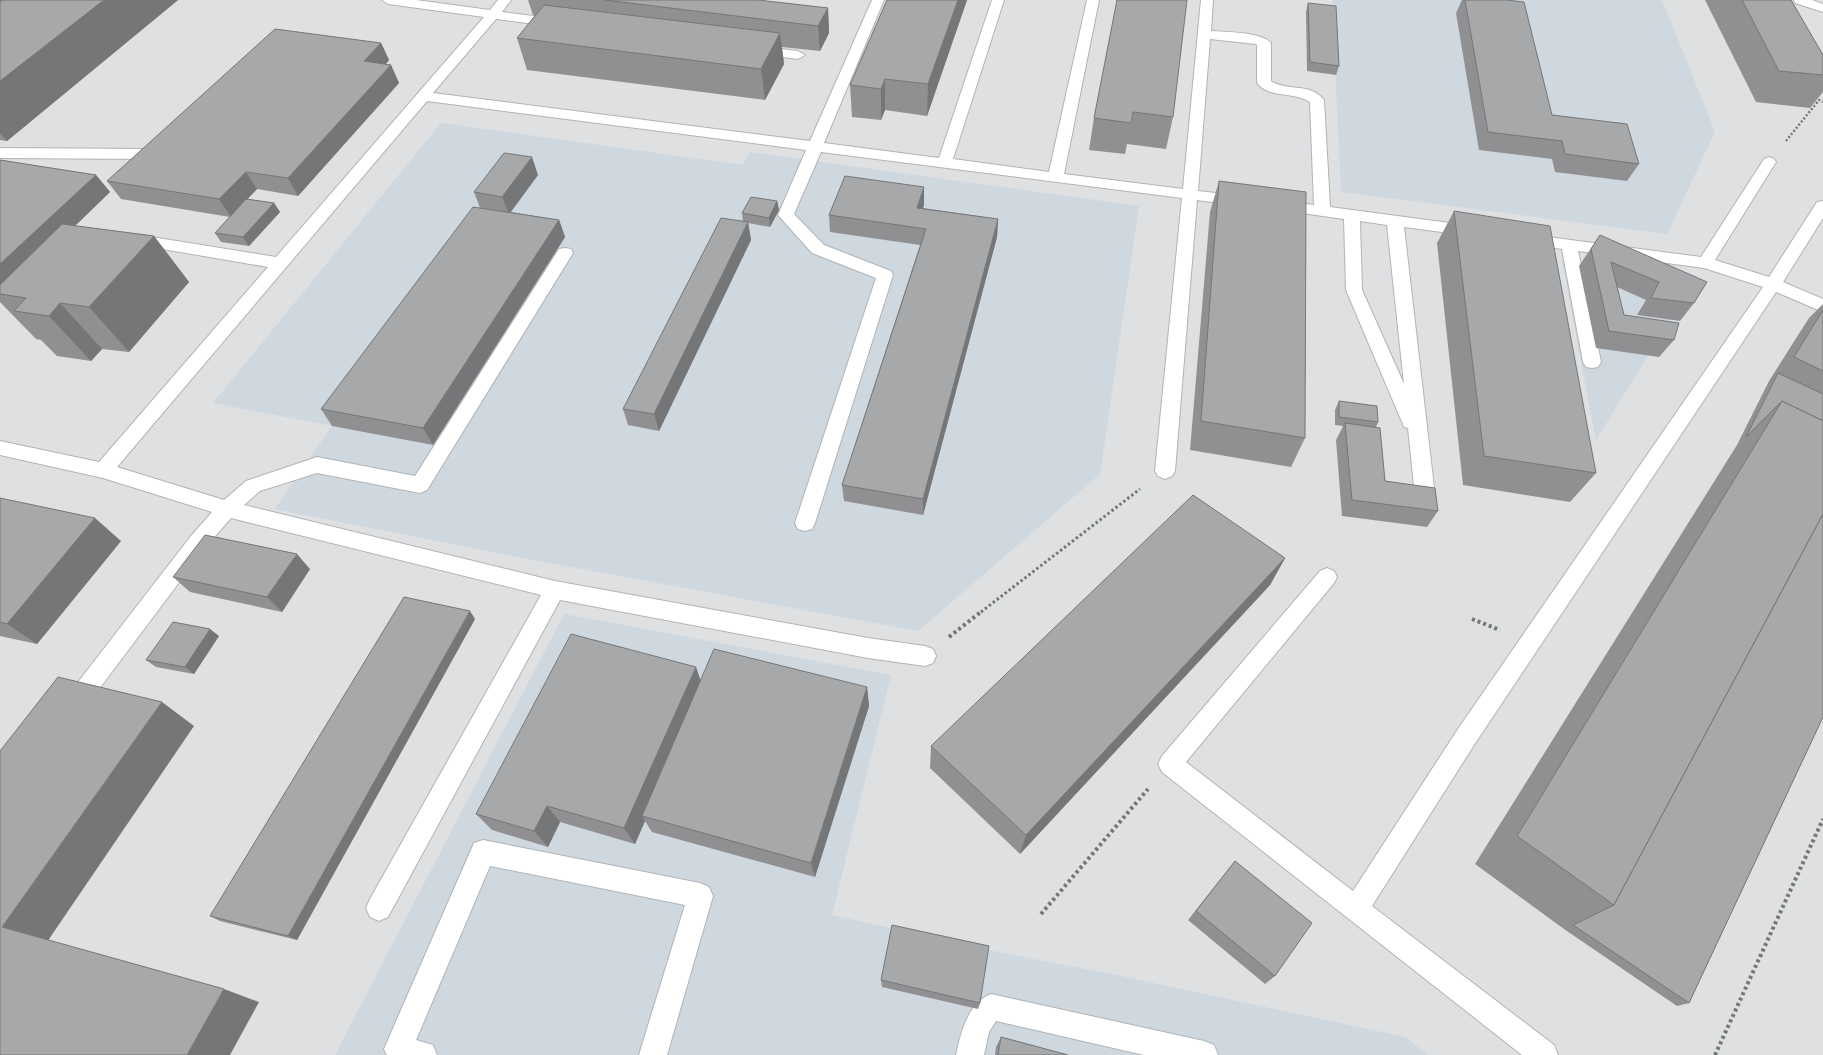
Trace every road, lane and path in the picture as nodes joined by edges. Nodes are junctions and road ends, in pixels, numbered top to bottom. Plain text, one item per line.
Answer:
1 (388, 0) edge
2 (505, 0) edge
3 (878, 0) edge
4 (998, 0) edge
5 (1094, 0) edge
6 (1207, 0) edge
7 (1800, 0) edge
8 (1823, 8) edge
9 (492, 15) junction
10 (572, 25) edge
11 (1204, 34) junction
12 (748, 48) edge
13 (798, 55) dead end
14 (422, 96) junction
15 (1823, 102) edge
16 (816, 146) junction
17 (150, 154) edge
18 (2, 156) edge
19 (945, 162) junction
20 (1769, 162) joint
21 (1056, 176) junction
22 (1190, 194) junction
23 (1823, 206) edge
24 (1322, 211) junction
25 (1352, 215) junction
26 (1395, 221) junction
27 (1492, 234) edge
28 (119, 236) edge
29 (1511, 237) edge
30 (1569, 245) junction
31 (565, 253) dead end
32 (279, 263) junction
33 (1705, 263) junction
34 (1773, 284) junction
35 (1823, 306) edge
36 (1592, 362) dead end
37 (1418, 440) junction
38 (0, 448) edge
39 (103, 470) junction
40 (1165, 471) joint
41 (1425, 496) edge
42 (227, 508) junction
43 (805, 523) dead end
44 (1327, 577) dead end
45 (555, 590) junction
46 (925, 656) joint
47 (60, 723) edge
48 (1170, 764) junction
49 (1823, 819) edge
50 (379, 908) dead end
51 (1356, 908) junction
52 (1041, 914) dead end
53 (423, 1055) edge
54 (653, 1055) edge
55 (970, 1055) edge
56 (1204, 1055) edge
57 (1544, 1055) edge
58 (1714, 1055) edge

1 - 9 lane
2 - 9 lane
3 - 16 lane
4 - 19 lane
5 - 21 lane
6 - 11 lane
7 - 8 lane
9 - 10 lane
9 - 14 lane
11 - 22 lane
11 - 24 lane
12 - 13 lane
14 - 16 lane
14 - 32 lane
15 - 20 path
16 - 19 lane
16 - 43 lane
17 - 18 lane
19 - 21 lane
20 - 33 lane
21 - 22 lane
22 - 24 lane
22 - 40 lane
23 - 34 lane
24 - 25 lane
25 - 26 lane
25 - 37 lane
26 - 27 lane
26 - 37 lane
28 - 32 lane
29 - 30 lane
30 - 33 lane
30 - 36 lane
31 - 42 lane
32 - 39 lane
33 - 34 lane
34 - 35 lane
34 - 51 lane
37 - 41 lane
38 - 39 lane
39 - 42 lane
40 - 46 path
42 - 45 lane
42 - 47 lane
44 - 48 lane
45 - 46 lane
45 - 50 lane
48 - 51 lane
48 - 52 path
49 - 58 path
51 - 57 lane
53 - 54 lane
55 - 56 lane

